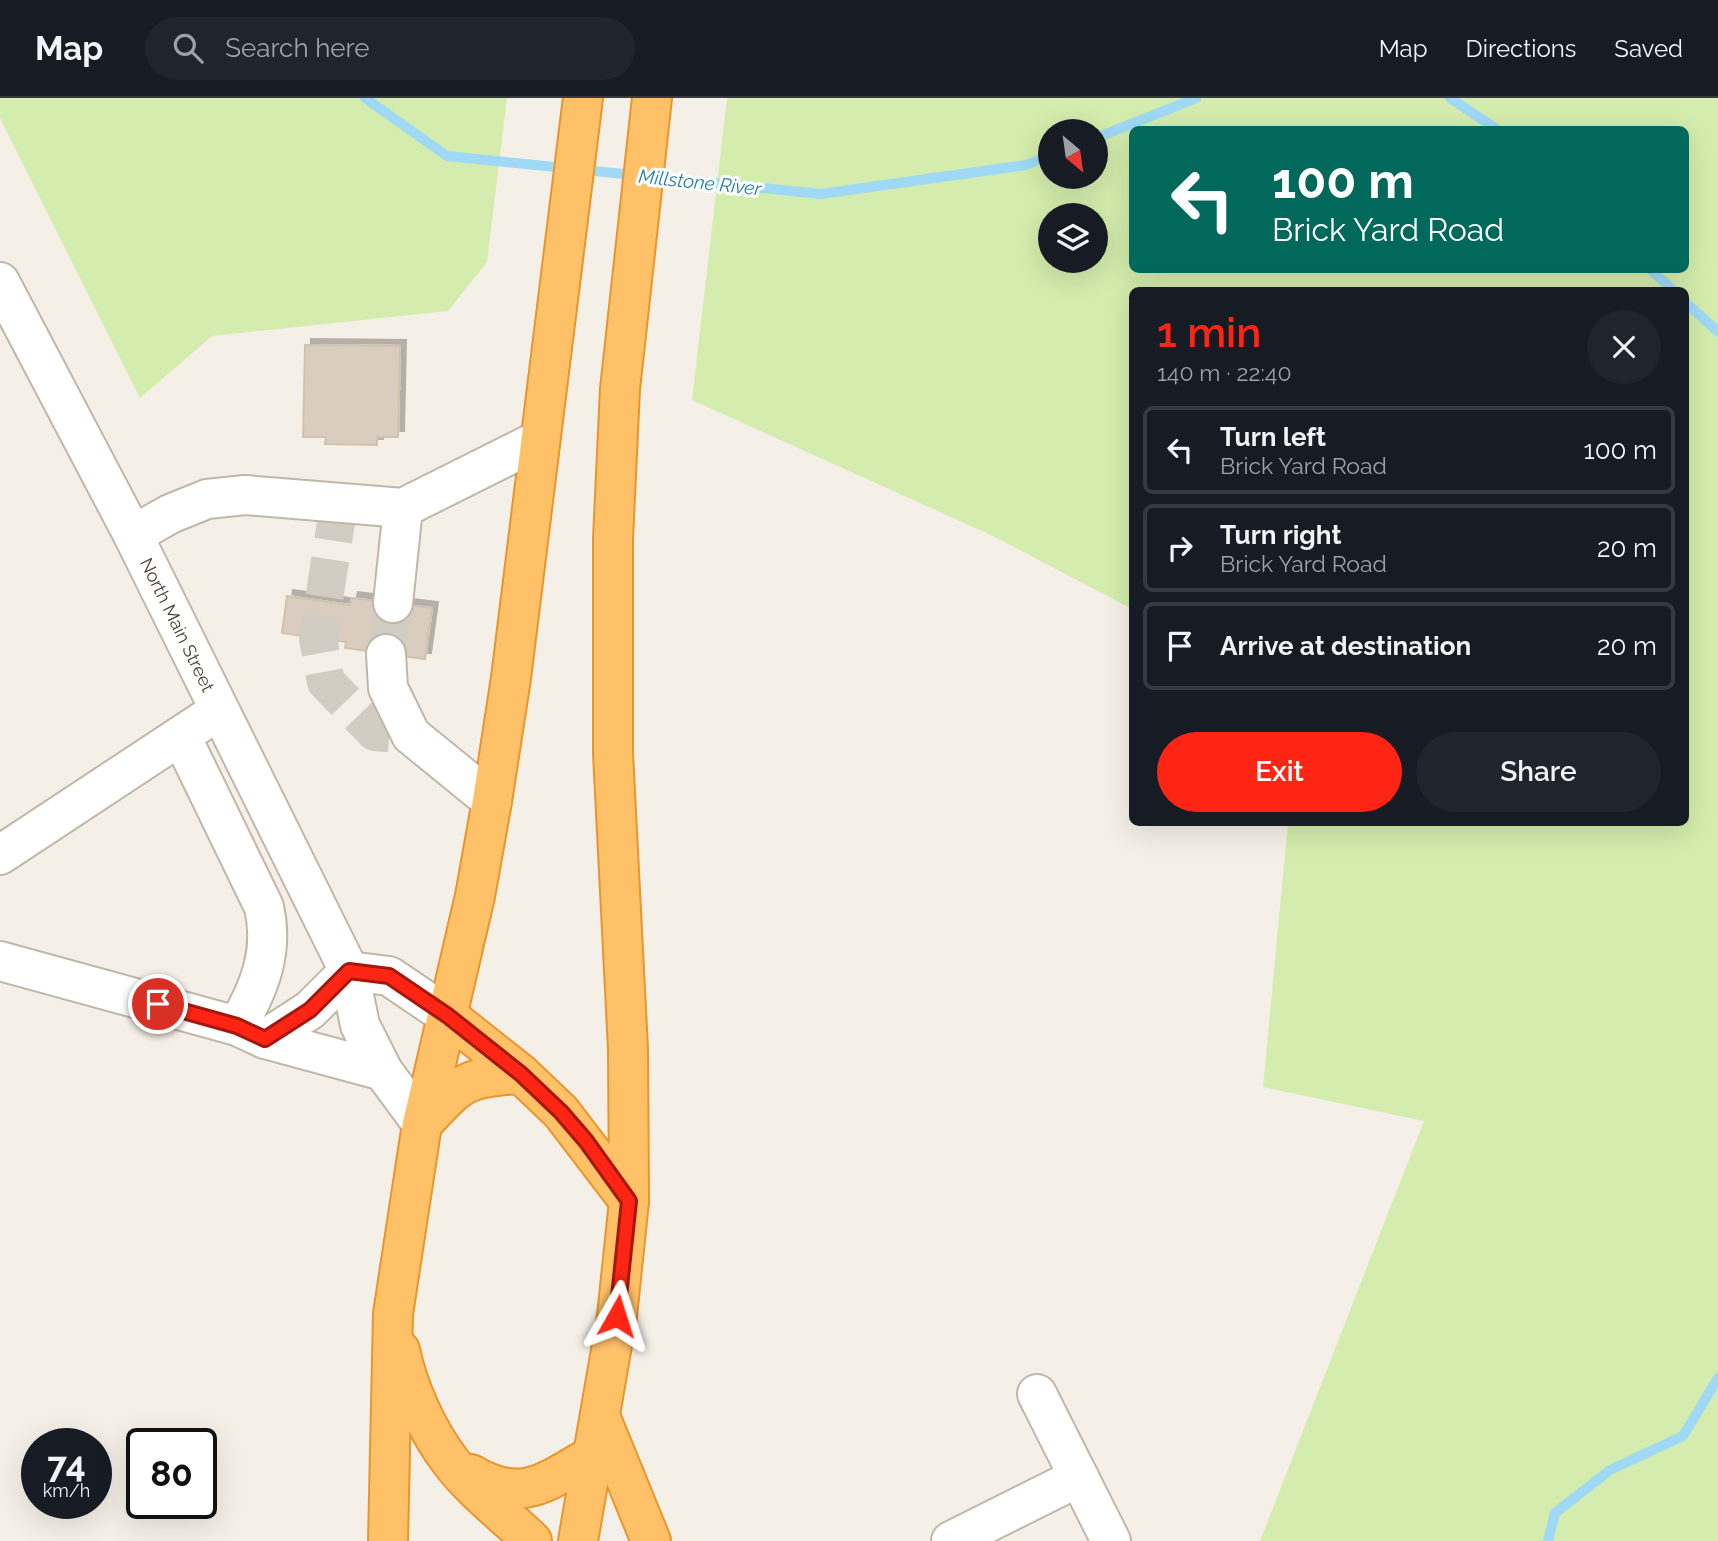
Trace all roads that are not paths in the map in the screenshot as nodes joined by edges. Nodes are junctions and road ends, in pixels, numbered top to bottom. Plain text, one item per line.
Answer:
1 (581, 113) edge
2 (650, 116) edge
3 (0, 282) edge
4 (539, 440) junction
5 (403, 508) junction
6 (133, 535) junction
7 (393, 603) tunnel mouth
8 (386, 654) tunnel mouth
9 (219, 710) junction
10 (181, 736) junction
11 (492, 801) junction
12 (0, 855) edge
13 (305, 882) junction
14 (264, 907) junction
15 (0, 961) edge
16 (349, 971) junction
17 (448, 1016) junction
18 (251, 1032) junction
19 (383, 1072) junction
20 (521, 1074) junction
21 (422, 1124) junction
22 (629, 1201) junction
23 (393, 1314) junction
24 (1037, 1394) dead end
25 (600, 1415) junction
26 (593, 1455) junction
27 (451, 1463) junction
28 (1079, 1477) junction
29 (388, 1541) edge
30 (532, 1541) edge
31 (578, 1541) edge
32 (651, 1541) edge
33 (951, 1541) edge
34 (1111, 1541) edge

1 - 4 highway
2 - 22 highway
3 - 6 street, North Main Street
4 - 5 street
4 - 11 highway
5 - 6 street
5 - 7 street
6 - 9 street, North Main Street
8 - 11 street
9 - 10 street
9 - 13 street, North Main Street
10 - 12 street
10 - 14 street
11 - 17 highway
13 - 14 street
13 - 16 street, North Main Street
14 - 18 street
15 - 18 street
16 - 17 street
16 - 18 street
16 - 19 street, North Main Street
17 - 20 highway
17 - 21 highway
18 - 19 street
19 - 21 street, North Main Street
20 - 21 highway
20 - 22 highway
21 - 23 highway
22 - 25 highway
23 - 27 highway
23 - 29 highway
24 - 28 street
25 - 26 highway
25 - 32 highway
26 - 27 highway
26 - 31 highway
27 - 30 highway
28 - 33 street
28 - 34 street

